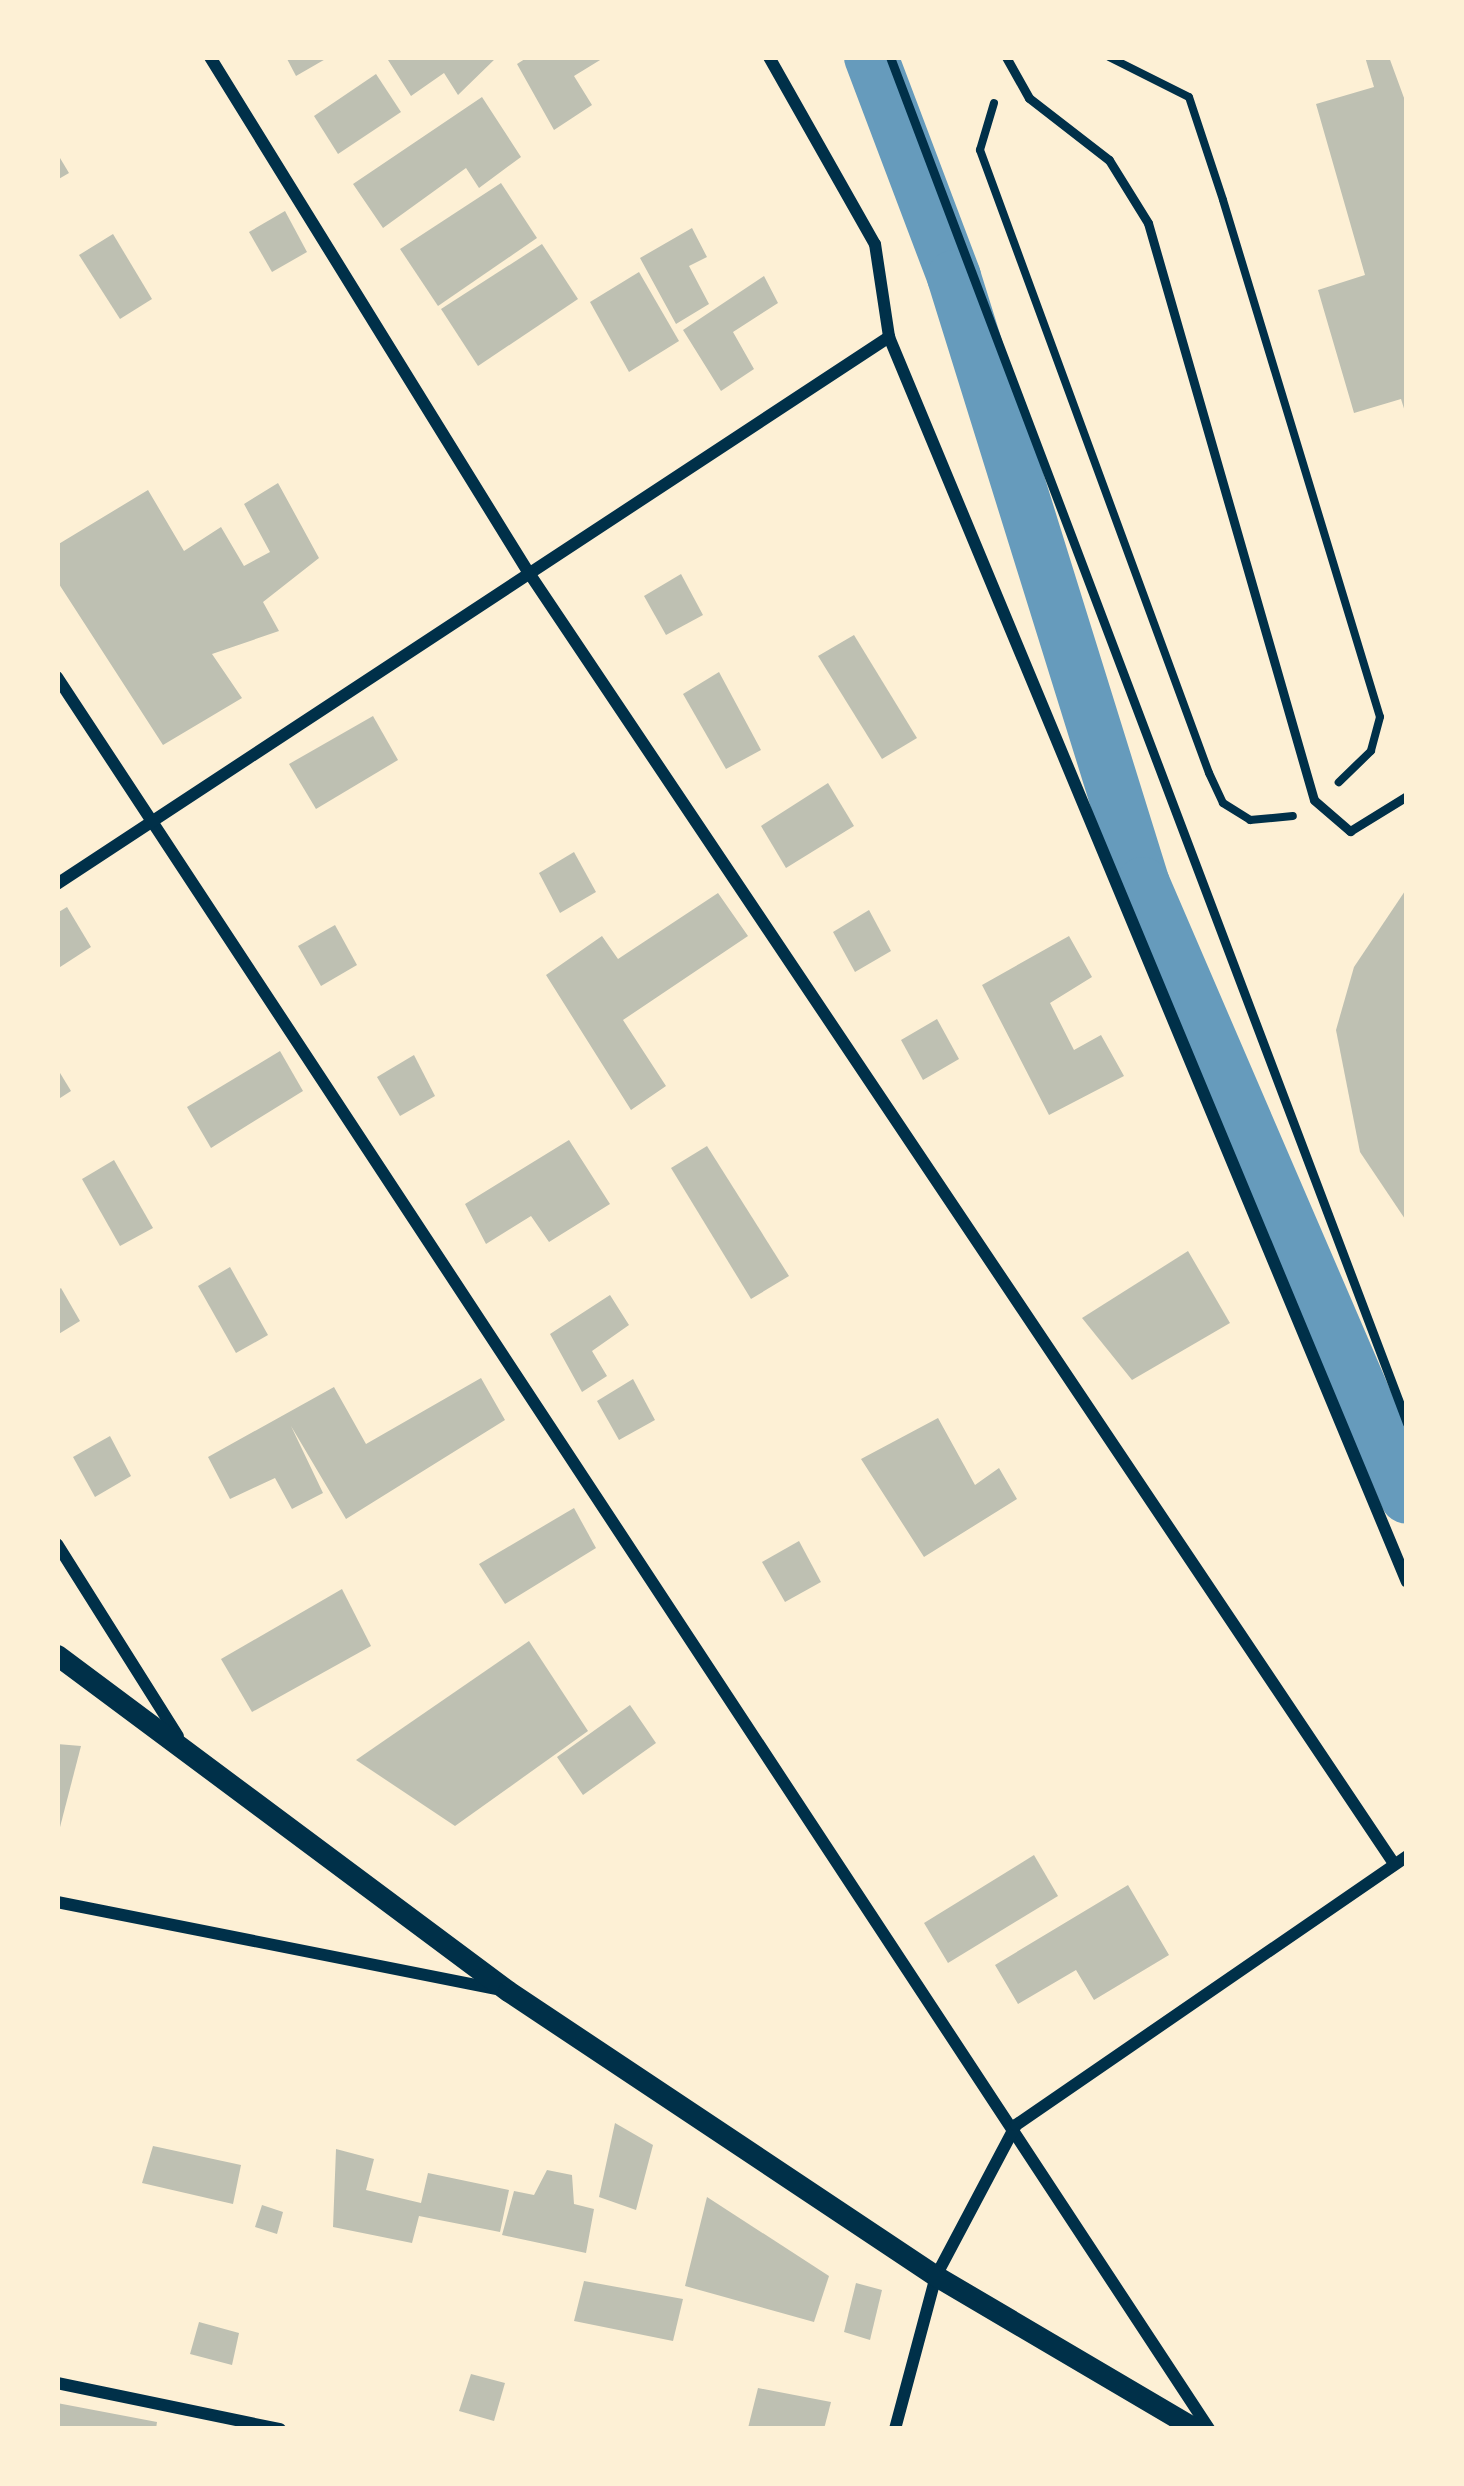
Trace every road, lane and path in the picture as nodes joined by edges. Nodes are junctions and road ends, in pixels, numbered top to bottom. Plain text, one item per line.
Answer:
1 (210, 57) edge
2 (769, 57) edge
3 (890, 57) edge
4 (1006, 57) edge
5 (889, 337) junction
6 (526, 570) junction
7 (57, 677) edge
8 (1407, 796) edge
9 (148, 816) junction
10 (57, 884) edge
11 (1407, 1423) edge
12 (57, 1544) edge
13 (1407, 1582) edge
14 (57, 1655) edge
15 (178, 1736) junction
16 (1400, 1859) edge
17 (57, 1902) edge
18 (508, 1991) junction
19 (1016, 2125) junction
20 (936, 2276) junction
21 (57, 2383) edge
22 (280, 2429) edge
23 (895, 2429) edge
24 (1196, 2429) edge
25 (1209, 2429) edge

1 - 6 street
2 - 5 street
3 - 11 lane
4 - 8 lane
5 - 6 street
5 - 13 street
6 - 9 street
6 - 16 street
7 - 9 street
9 - 10 street
9 - 19 street
12 - 15 street
14 - 15 street
15 - 18 street
16 - 19 street
17 - 18 street
18 - 20 street
19 - 20 street
19 - 25 street
20 - 23 street
20 - 24 street
21 - 22 street

